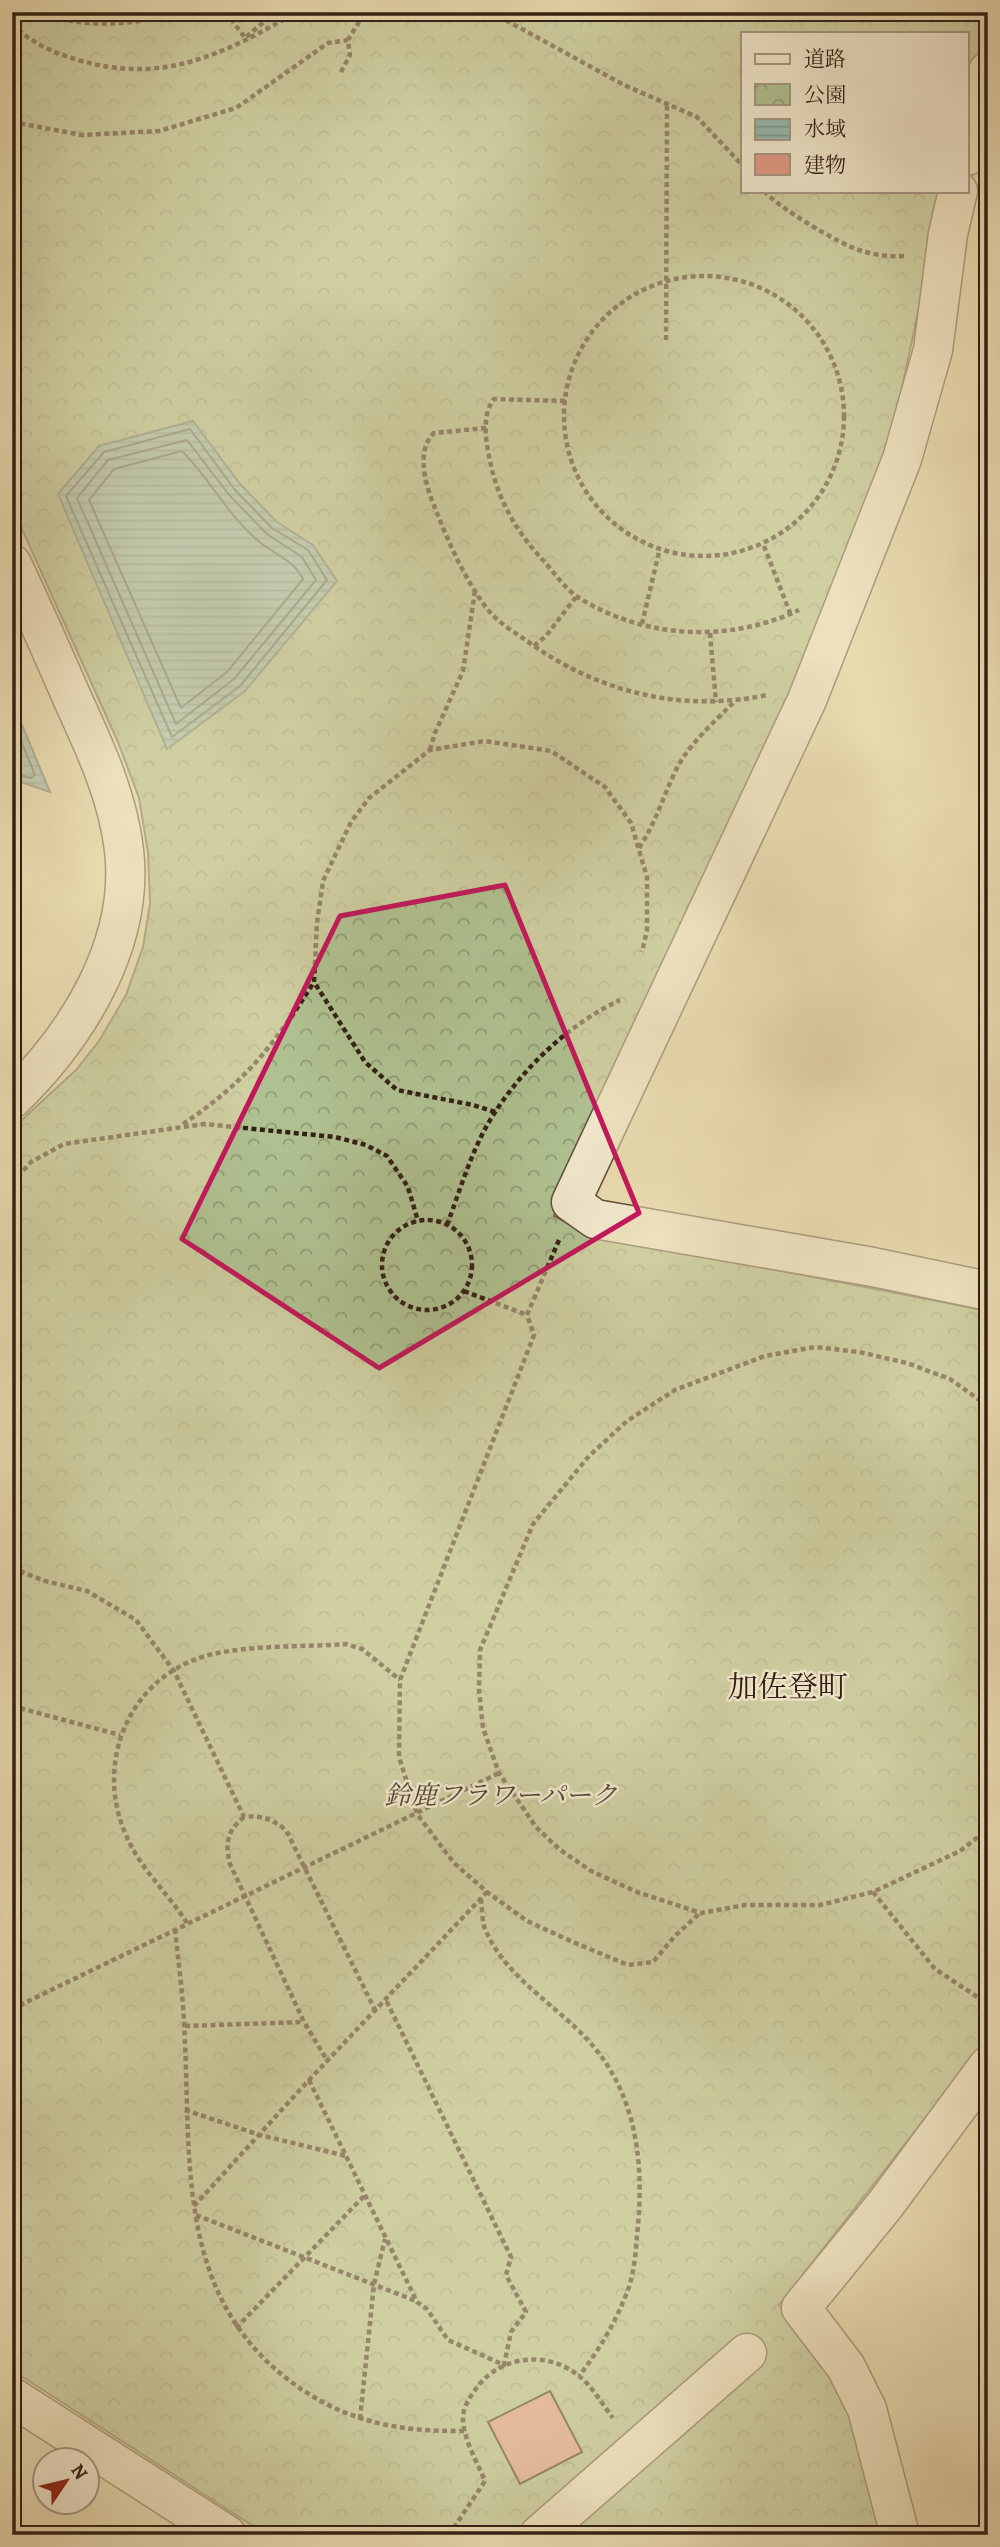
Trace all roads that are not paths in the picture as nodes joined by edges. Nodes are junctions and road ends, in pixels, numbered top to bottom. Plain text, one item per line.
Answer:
1 (988, 71) edge
2 (968, 152) edge
3 (958, 192) edge
4 (12, 564) edge
5 (12, 1098) edge
6 (988, 1292) edge
7 (988, 2066) edge
8 (747, 2353) dead end
9 (12, 2397) edge
10 (227, 2535) edge
11 (539, 2535) edge
12 (900, 2535) edge

1 - 2 street
3 - 6 street
4 - 5 street
7 - 12 street
8 - 11 street
9 - 10 street

